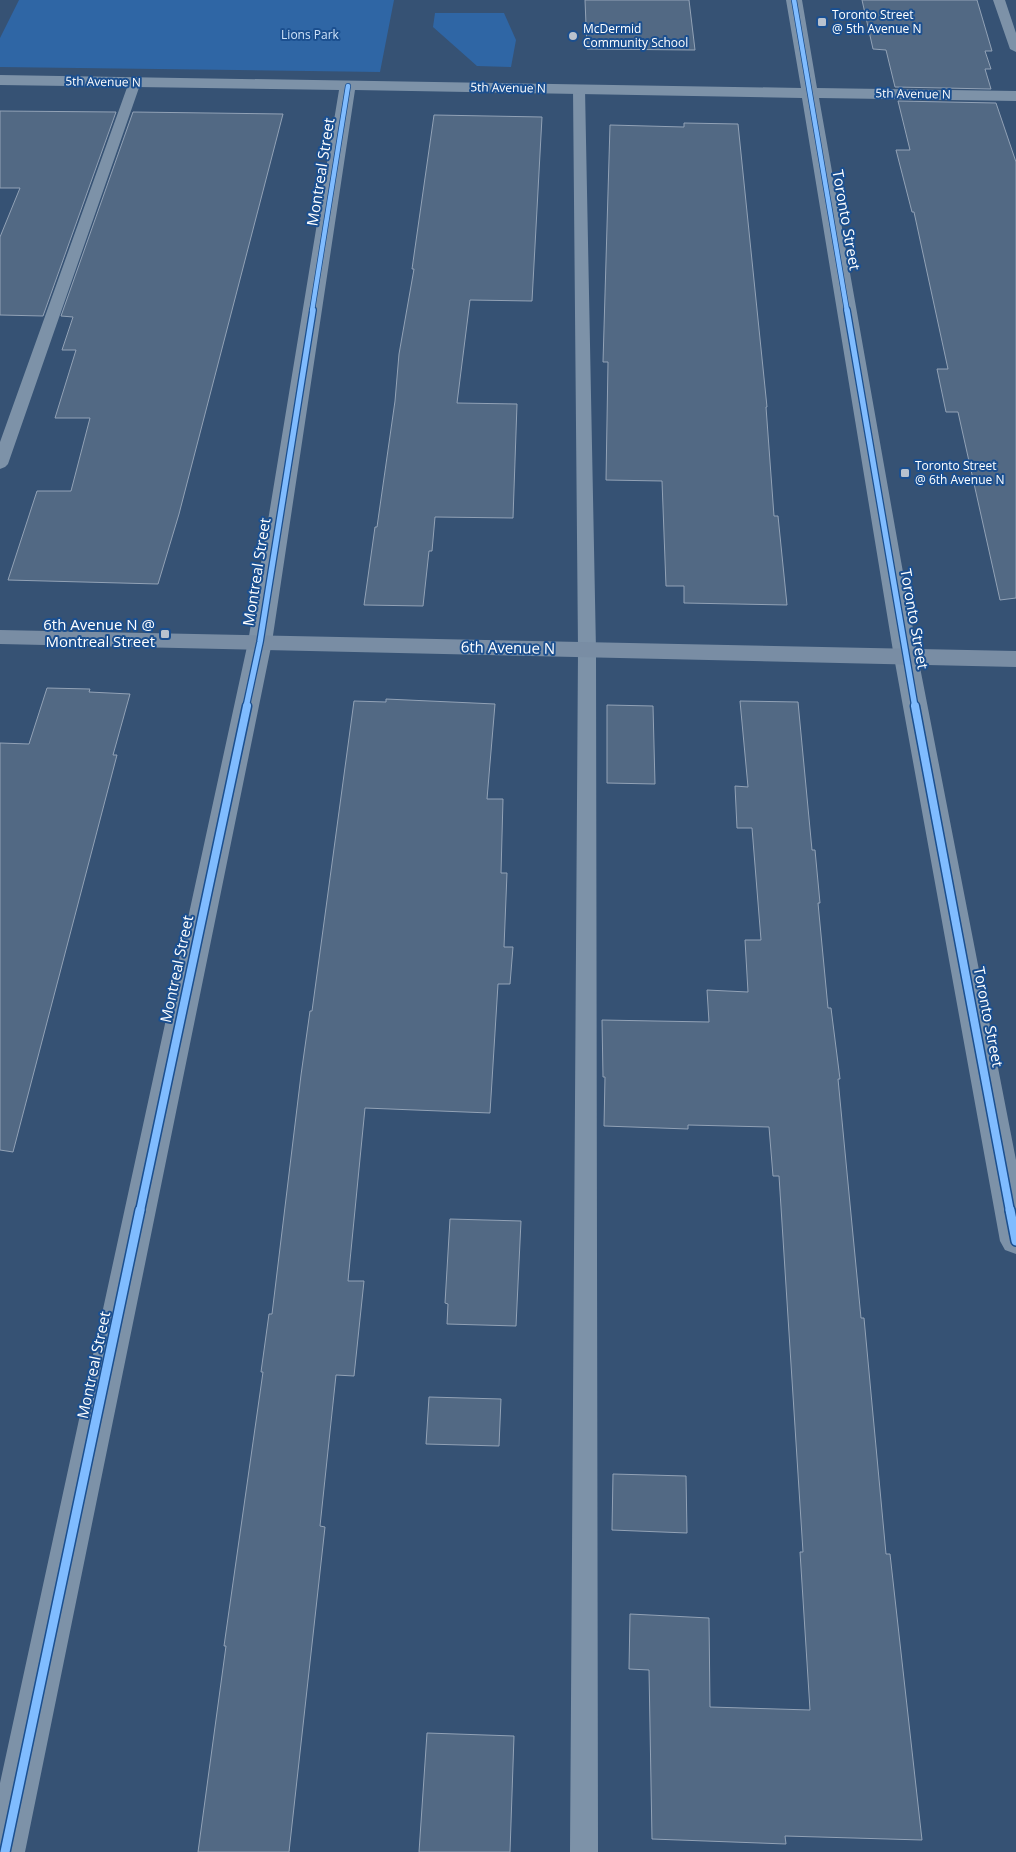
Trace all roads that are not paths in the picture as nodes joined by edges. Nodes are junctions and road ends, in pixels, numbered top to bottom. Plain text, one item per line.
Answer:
1 (794, 0) edge
2 (999, 0) edge
3 (1016, 49) edge
4 (0, 80) edge
5 (135, 82) junction
6 (348, 86) junction
7 (579, 89) junction
8 (810, 93) junction
9 (1016, 96) edge
10 (0, 464) edge
11 (0, 637) edge
12 (260, 642) junction
13 (587, 650) junction
14 (906, 657) junction
15 (1016, 659) edge
16 (1016, 1241) edge
17 (5, 1852) edge
18 (584, 1852) edge

1 - 8 street, Toronto Street
2 - 3 lane
4 - 5 street, 5th Avenue N
5 - 6 street, 5th Avenue N
5 - 10 lane
6 - 7 street, 5th Avenue N
6 - 12 street, Montreal Street
7 - 8 street, 5th Avenue N
7 - 13 lane
8 - 9 street, 5th Avenue N
8 - 14 street, Toronto Street
11 - 12 street, 6th Avenue N
12 - 13 street, 6th Avenue N
12 - 17 street, Montreal Street
13 - 14 street, 6th Avenue N
13 - 18 lane
14 - 15 street, 6th Avenue N
14 - 16 street, Toronto Street

